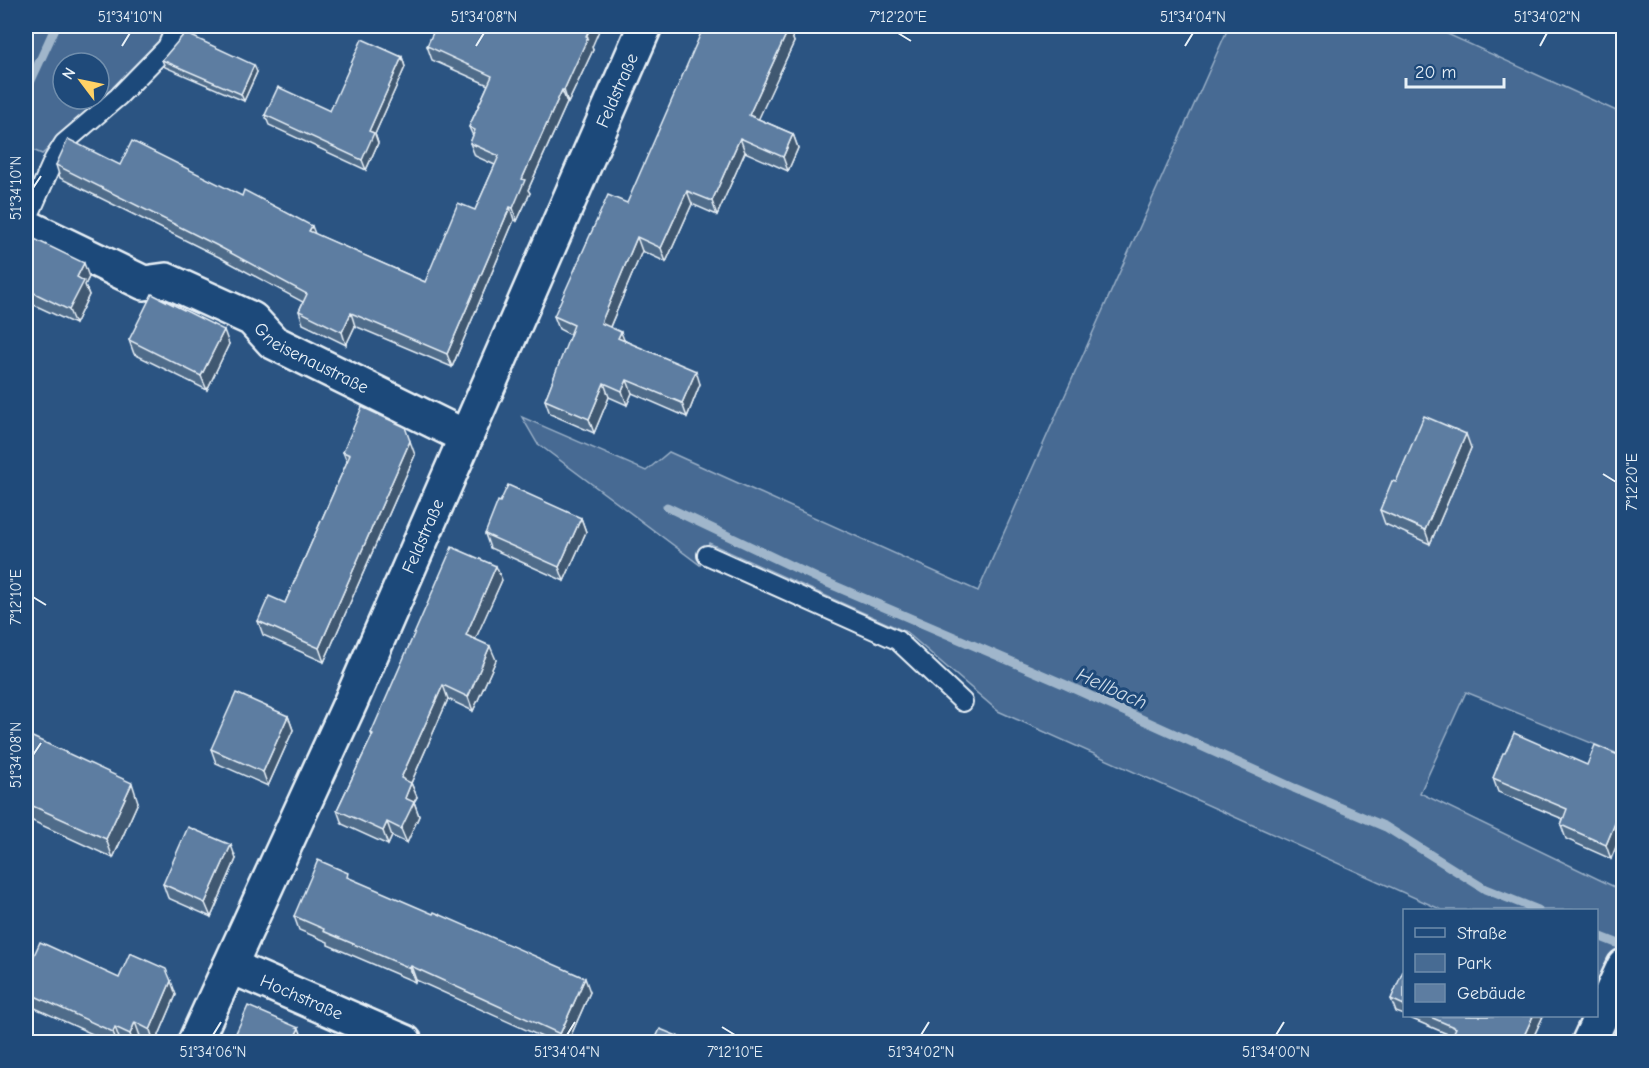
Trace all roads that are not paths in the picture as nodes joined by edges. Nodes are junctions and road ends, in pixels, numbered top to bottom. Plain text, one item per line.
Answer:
1 (176, 26) edge
2 (645, 26) edge
3 (26, 224) edge
4 (466, 437) junction
5 (707, 555) dead end
6 (963, 702) dead end
7 (230, 966) junction
8 (1621, 972) edge
9 (195, 1042) edge
10 (405, 1042) edge
11 (1589, 1042) edge

1 - 3 lane
2 - 4 street, Feldstraße
3 - 4 street, Gneisenaustraße
4 - 7 street, Feldstraße
5 - 6 lane
7 - 9 street, Feldstraße
7 - 10 street, Hochstraße
8 - 11 street

